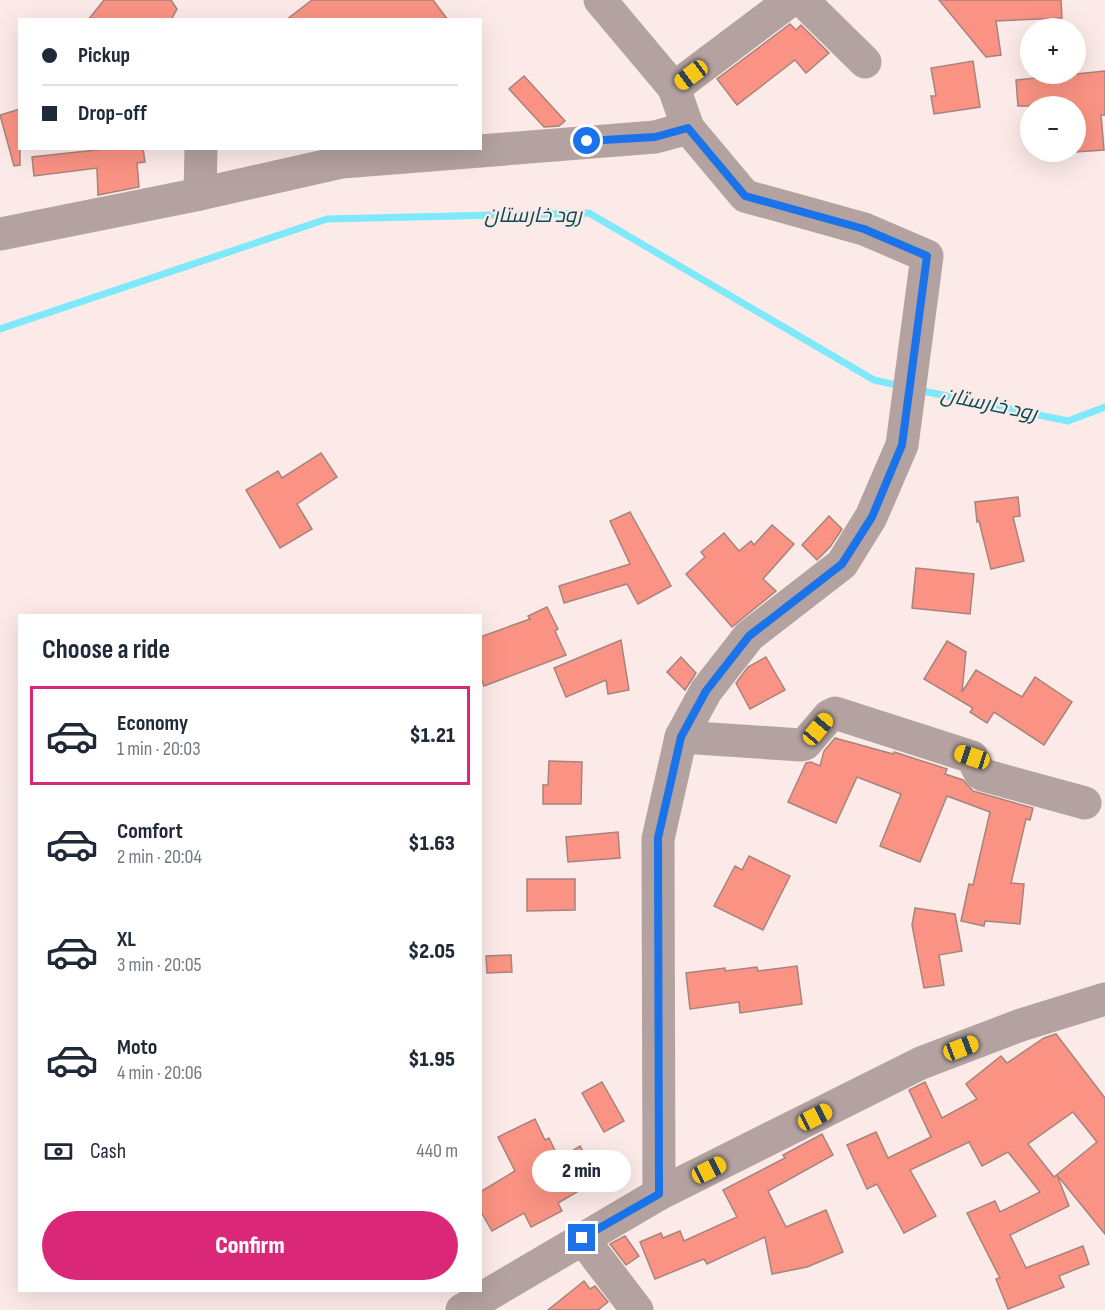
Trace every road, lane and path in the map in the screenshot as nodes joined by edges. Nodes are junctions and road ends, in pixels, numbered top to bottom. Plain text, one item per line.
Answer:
1 (600, 0) edge
2 (791, 0) edge
3 (823, 7) edge
4 (865, 62) dead end
5 (674, 88) junction
6 (688, 128) junction
7 (201, 150) edge
8 (200, 195) junction
9 (0, 234) edge
10 (681, 737) junction
11 (1085, 803) dead end
12 (1105, 999) edge
13 (659, 1194) junction
14 (582, 1238) junction
15 (462, 1310) edge
16 (637, 1310) edge

1 - 5 street
2 - 5 street
3 - 4 street
5 - 6 street
6 - 8 street
6 - 10 street
7 - 8 street
8 - 9 street
10 - 11 street
10 - 13 street
12 - 13 street
13 - 14 street
14 - 15 street
14 - 16 street

